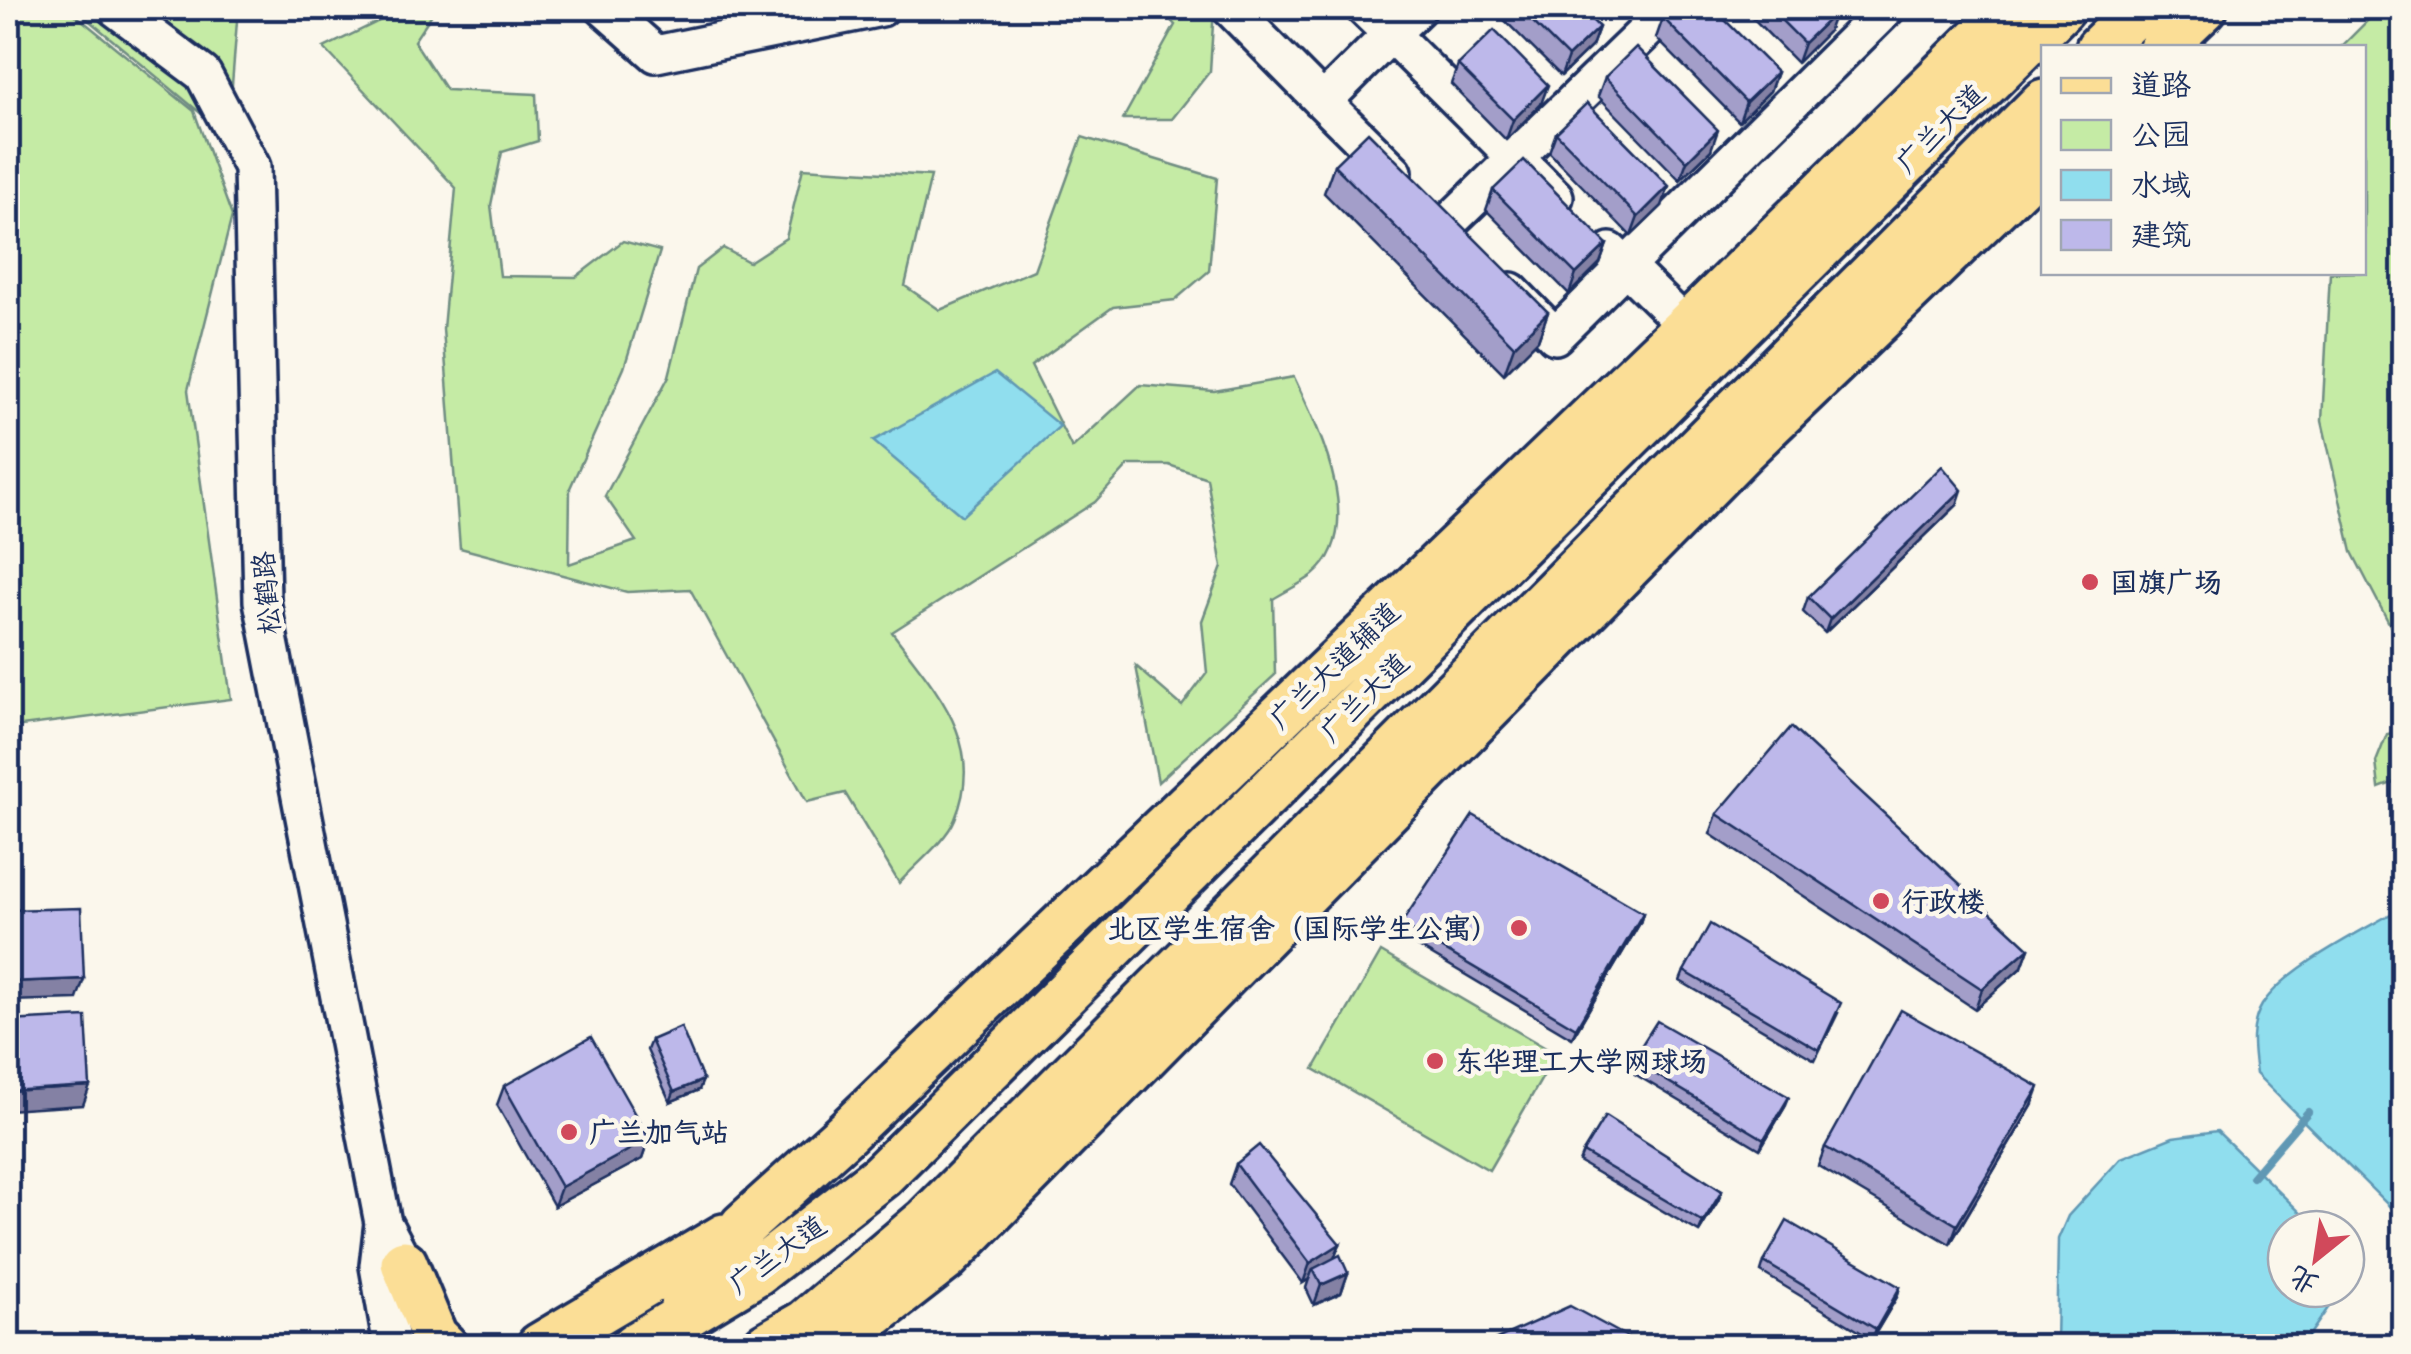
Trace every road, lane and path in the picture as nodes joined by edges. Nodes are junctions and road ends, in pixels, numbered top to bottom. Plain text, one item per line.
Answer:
1 (115, 8) edge
2 (604, 8) edge
3 (881, 8) edge
4 (1230, 8) edge
5 (1364, 8) edge
6 (1418, 8) edge
7 (1670, 8) edge
8 (1887, 8) edge
9 (2010, 8) edge
10 (2062, 8) edge
11 (2140, 8) edge
12 (2204, 8) edge
13 (1391, 34) junction
14 (2102, 45) edge
15 (2165, 45) edge
16 (1324, 102) junction
17 (2041, 105) edge
18 (1515, 157) junction
19 (2041, 163) edge
20 (1446, 226) junction
21 (1626, 266) junction
22 (1700, 339) junction
23 (383, 1223) junction
24 (743, 1226) junction
25 (404, 1264) joint
26 (664, 1323) edge
27 (427, 1344) edge
28 (540, 1346) edge
29 (595, 1346) edge
30 (765, 1346) edge
31 (833, 1346) edge

1 - 23 street, 松鹤路
2 - 3 street
4 - 16 street
5 - 13 street
6 - 13 street
7 - 18 street
8 - 21 street
9 - 22 main road, 广兰大道辅道
10 - 22 main road, 广兰大道
11 - 14 main road
12 - 15 main road
13 - 16 street
13 - 18 street
16 - 20 street
17 - 30 main road, 广兰大道
18 - 20 street
18 - 21 street
19 - 31 main road
20 - 21 street
21 - 22 street
22 - 24 main road, 广兰大道辅道
22 - 26 main road, 广兰大道
23 - 25 street, 松鹤路
23 - 27 street, 松鹤路
24 - 26 main road, 广兰大道辅道
24 - 28 main road
25 - 27 main road
26 - 29 main road, 广兰大道

